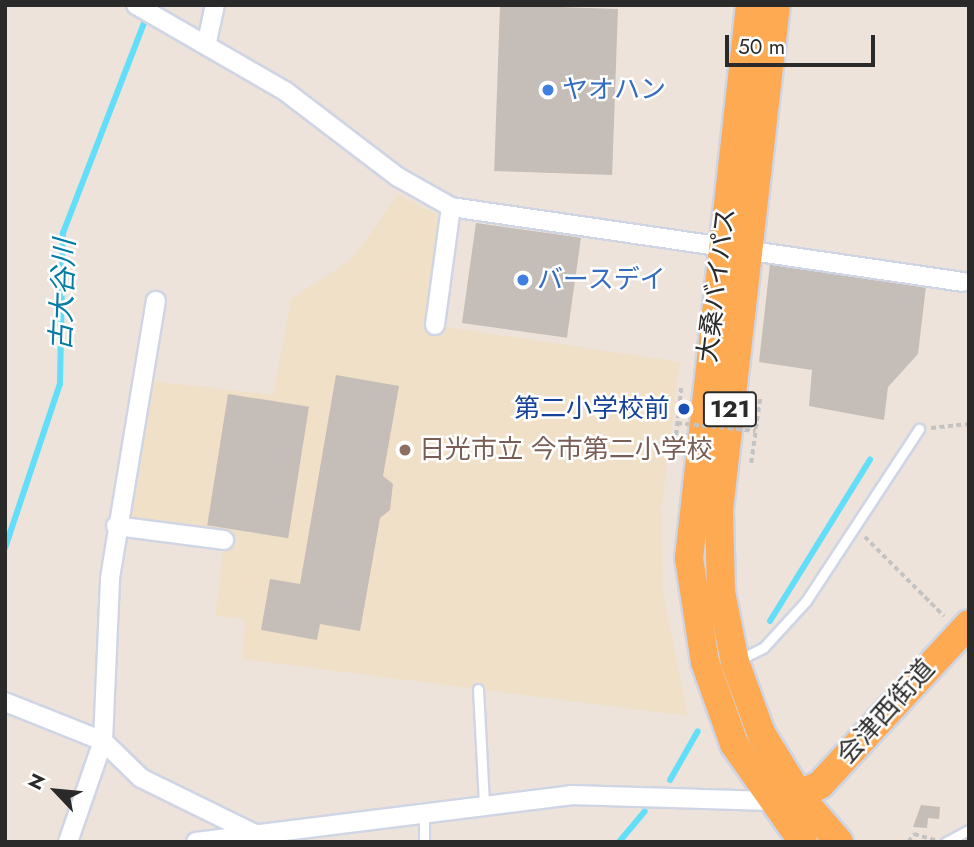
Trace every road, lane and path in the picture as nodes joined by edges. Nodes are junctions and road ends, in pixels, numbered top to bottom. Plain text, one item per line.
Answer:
1 (215, 5) edge
2 (750, 5) edge
3 (776, 5) edge
4 (138, 6) edge
5 (207, 42) junction
6 (451, 207) junction
7 (735, 250) junction
8 (966, 277) edge
9 (156, 301) dead end
10 (435, 326) dead end
11 (681, 388) dead end
12 (760, 398) dead end
13 (677, 423) junction
14 (969, 424) edge
15 (919, 429) joint
16 (756, 431) junction
17 (674, 452) dead end
18 (751, 463) dead end
19 (117, 526) junction
20 (856, 528) junction
21 (224, 540) dead end
22 (959, 623) edge
23 (735, 662) junction
24 (478, 689) dead end
25 (5, 702) edge
26 (103, 741) junction
27 (801, 798) junction
28 (770, 801) junction
29 (484, 804) junction
30 (424, 813) junction
31 (969, 830) edge
32 (256, 835) junction
33 (68, 842) edge
34 (196, 842) edge
35 (424, 842) edge
36 (803, 842) edge
37 (839, 842) edge
38 (908, 842) edge
39 (945, 842) edge

1 - 5 street
2 - 7 highway, 大桑バイパス / 121
3 - 7 highway, 大桑バイパス / 121
4 - 5 street
5 - 6 street
6 - 7 street
6 - 10 street
7 - 8 street
7 - 23 highway, 大桑バイパス / 121
7 - 28 highway, 大桑バイパス / 121
9 - 19 street
11 - 13 path
12 - 16 path
13 - 16 path, bridge
13 - 17 path
14 - 15 path
15 - 20 lane
16 - 18 path
19 - 21 street
19 - 26 street
20 - 22 path
20 - 23 lane
22 - 27 highway, 会津西街道
23 - 27 highway, 大桑バイパス / 121
24 - 29 lane
25 - 26 street
26 - 32 street
26 - 33 street
27 - 28 highway
27 - 37 highway, 121
28 - 29 street
28 - 36 highway, 121
29 - 30 street
30 - 32 street
30 - 35 lane
31 - 39 lane
32 - 34 street
38 - 39 path

